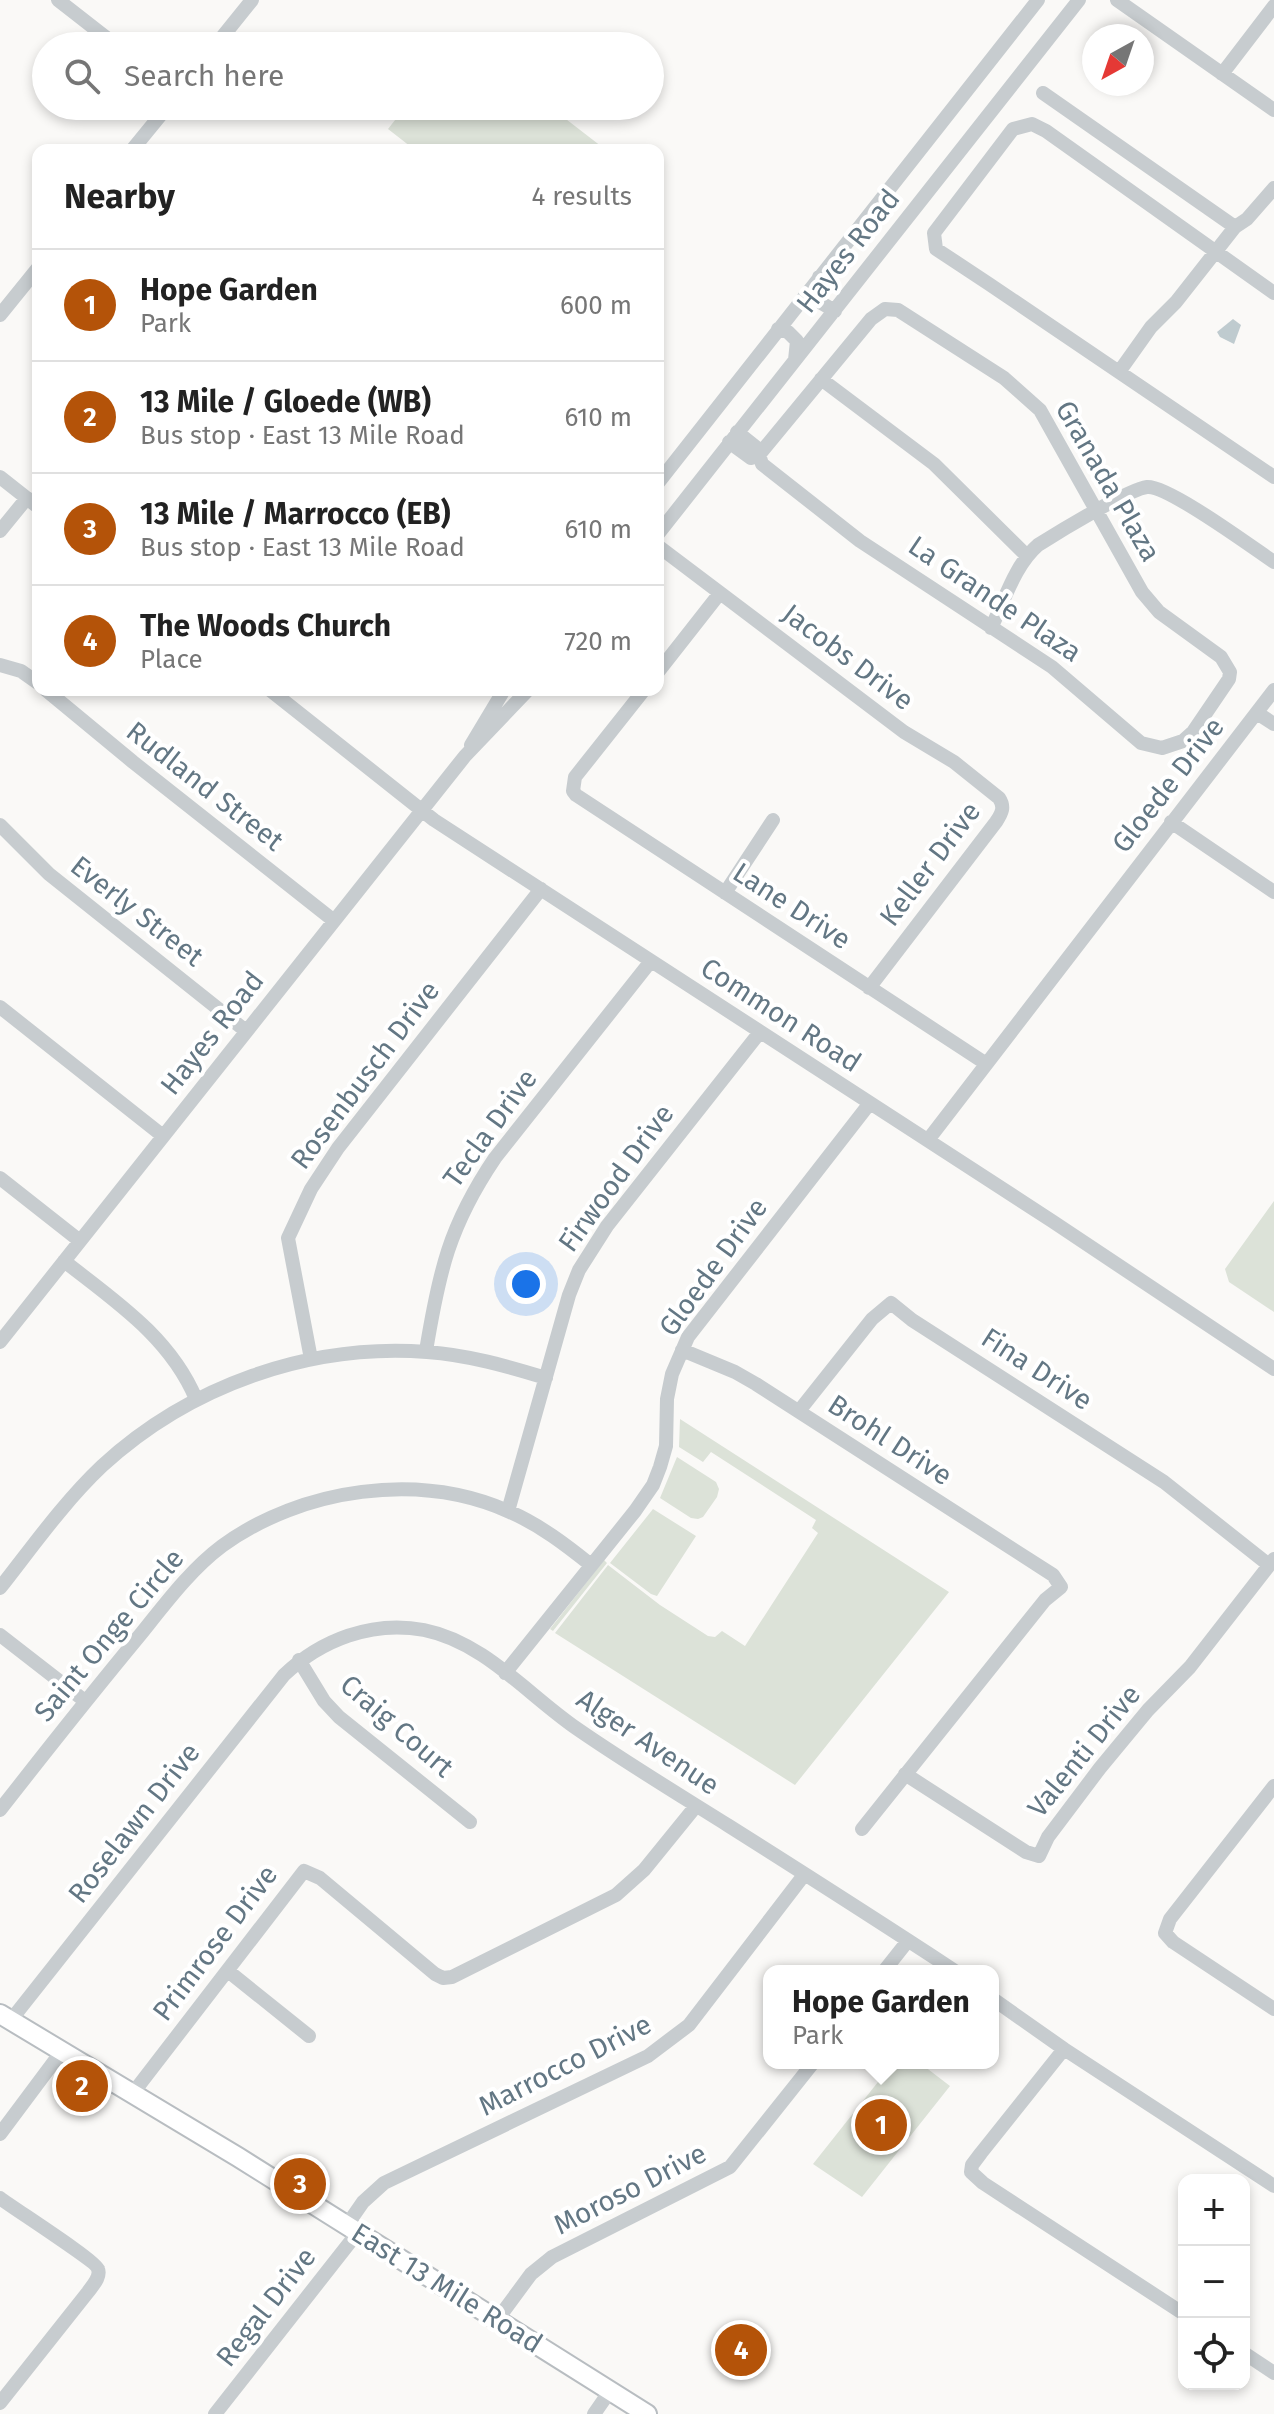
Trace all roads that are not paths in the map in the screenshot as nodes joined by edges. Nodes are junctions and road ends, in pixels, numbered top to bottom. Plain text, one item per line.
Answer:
1 (58, 0) edge
2 (252, 0) edge
3 (1038, 0) edge
4 (1117, 0) edge
5 (1077, 1) edge
6 (1274, 6) edge
7 (99, 32) edge
8 (226, 32) edge
9 (1222, 74) junction
10 (1043, 93) dead end
11 (1274, 110) edge
12 (990, 112) junction
13 (157, 120) edge
14 (1013, 129) junction
15 (137, 144) edge
16 (1274, 188) edge
17 (913, 212) junction
18 (1235, 227) junction
19 (935, 228) junction
20 (1214, 253) junction
21 (32, 275) edge
22 (819, 277) junction
23 (1274, 293) edge
24 (835, 311) junction
25 (0, 315) edge
26 (778, 329) junction
27 (795, 361) junction
28 (1119, 372) junction
29 (821, 379) junction
30 (733, 437) junction
31 (758, 456) junction
32 (664, 475) edge
33 (0, 477) edge
34 (1274, 477) edge
35 (32, 503) edge
36 (1097, 512) junction
37 (664, 526) edge
38 (0, 531) edge
39 (664, 551) edge
40 (1026, 555) junction
41 (1274, 562) edge
42 (720, 593) junction
43 (991, 628) junction
44 (664, 664) edge
45 (0, 665) edge
46 (32, 679) edge
47 (1274, 690) edge
48 (53, 696) edge
49 (277, 696) edge
50 (500, 696) edge
51 (522, 696) edge
52 (639, 696) edge
53 (1257, 713) junction
54 (1204, 717) joint
55 (1274, 724) edge
56 (465, 756) junction
57 (1003, 809) joint
58 (421, 811) junction
59 (773, 820) dead end
60 (1171, 822) junction
61 (0, 825) edge
62 (541, 889) junction
63 (1274, 892) edge
64 (725, 893) junction
65 (333, 920) junction
66 (651, 961) junction
67 (869, 988) junction
68 (0, 1007) edge
69 (246, 1031) junction
70 (760, 1032) junction
71 (985, 1063) junction
72 (870, 1103) junction
73 (163, 1136) junction
74 (928, 1140) junction
75 (0, 1178) edge
76 (80, 1241) junction
77 (64, 1261) junction
78 (0, 1342) edge
79 (682, 1350) junction
80 (426, 1351) junction
81 (311, 1359) junction
82 (1274, 1369) edge
83 (546, 1378) junction
84 (196, 1399) junction
85 (799, 1411) junction
86 (508, 1511) junction
87 (1272, 1562) edge
88 (591, 1565) junction
89 (0, 1588) edge
90 (0, 1635) edge
91 (299, 1660) junction
92 (505, 1673) junction
93 (85, 1701) junction
94 (905, 1774) junction
95 (1274, 1786) edge
96 (696, 1806) junction
97 (0, 1810) edge
98 (470, 1822) dead end
99 (862, 1829) dead end
100 (804, 1875) junction
101 (907, 1942) junction
102 (889, 1965) edge
103 (945, 1965) edge
104 (228, 1971) junction
105 (999, 2003) edge
106 (1274, 2009) edge
107 (6, 2017) edge
108 (309, 2036) dead end
109 (1064, 2049) junction
110 (62, 2051) junction
111 (808, 2069) edge
112 (133, 2093) junction
113 (0, 2134) edge
114 (1274, 2186) edge
115 (0, 2198) edge
116 (352, 2228) junction
117 (1178, 2310) edge
118 (497, 2320) junction
119 (1250, 2357) edge
120 (1274, 2373) edge
121 (610, 2391) junction
122 (0, 2403) edge
123 (215, 2414) edge
124 (594, 2414) edge
125 (647, 2414) edge

1 - 7 street
2 - 8 street
3 - 22 street, Hayes Road
4 - 9 street
5 - 12 street, Hayes Road
6 - 9 street
9 - 11 street
10 - 18 street
12 - 14 street
12 - 17 street, Hayes Road
13 - 15 street
14 - 19 street
14 - 20 street
16 - 18 street
17 - 19 street
17 - 24 street, Hayes Road
18 - 20 street
19 - 28 street
20 - 23 street
20 - 28 street
21 - 25 street
22 - 24 street
22 - 26 street, Hayes Road
24 - 27 street, Hayes Road
26 - 27 street
26 - 32 street, Hayes Road
27 - 30 street, Hayes Road
28 - 34 street
29 - 31 street, Granada Plaza
29 - 36 street, Granada Plaza
29 - 40 street
30 - 31 street, La Grande Plaza
30 - 37 street, Hayes Road
31 - 43 street, La Grande Plaza
33 - 35 street
35 - 38 street
36 - 40 street
36 - 41 street
36 - 54 street, Granada Plaza
39 - 42 street, Jacobs Drive
40 - 43 street
42 - 44 street
42 - 57 street, Jacobs Drive
43 - 54 street, La Grande Plaza
45 - 46 street
47 - 53 street, Gloede Drive
48 - 65 street, Rudland Street
49 - 58 street, Common Road
50 - 56 street, Hayes Road
51 - 56 street, Hayes Road
52 - 64 street, Lane Drive
53 - 55 street
53 - 60 street, Gloede Drive
56 - 58 street, Hayes Road
57 - 67 street, Keller Drive
58 - 62 street, Common Road
58 - 65 street, Hayes Road
59 - 64 street
60 - 63 street
60 - 71 street, Gloede Drive
61 - 69 street, Everly Street
62 - 66 street, Common Road
62 - 81 street, Rosenbusch Drive
64 - 67 street, Lane Drive
65 - 69 street, Hayes Road
66 - 70 street, Common Road
66 - 80 street, Tecla Drive
67 - 71 street, Lane Drive
68 - 73 street
69 - 73 street, Hayes Road
70 - 72 street, Common Road
70 - 83 street, Firwood Drive
71 - 74 street, Gloede Drive
72 - 74 street, Common Road
72 - 79 street, Gloede Drive
73 - 76 street, Hayes Road
74 - 82 street, Common Road
75 - 76 street
76 - 77 street, Hayes Road
77 - 78 street, Hayes Road
77 - 84 street
79 - 85 street, Brohl Drive
79 - 88 street, Gloede Drive
80 - 81 street
80 - 83 street
81 - 84 street
83 - 86 street, Firwood Drive
84 - 89 street
85 - 87 street, Fina Drive
85 - 94 street, Brohl Drive
86 - 88 street, Saint Onge Circle
86 - 93 street, Saint Onge Circle
87 - 94 street, Valenti Drive
88 - 92 street, Gloede Drive
90 - 93 street
91 - 92 street, Alger Avenue
91 - 98 street, Craig Court
91 - 107 street, Roselawn Drive
92 - 96 street, Alger Avenue
93 - 97 street, Saint Onge Circle
94 - 99 street
95 - 106 street
96 - 100 street, Alger Avenue
96 - 104 street, Primrose Drive
100 - 101 street, Alger Avenue
100 - 116 street, Marrocco Drive
101 - 102 street
101 - 103 street, Alger Avenue
104 - 108 street
104 - 112 street, Primrose Drive
105 - 109 street
107 - 110 main road, East 13 Mile Road
109 - 114 street
109 - 117 street
110 - 112 main road, East 13 Mile Road
110 - 113 street
111 - 118 street, Moroso Drive
112 - 116 main road, East 13 Mile Road
115 - 122 street
116 - 118 main road, East 13 Mile Road
116 - 123 street, Regal Drive
118 - 121 main road, East 13 Mile Road
119 - 120 street
121 - 124 street
121 - 125 main road, East 13 Mile Road

